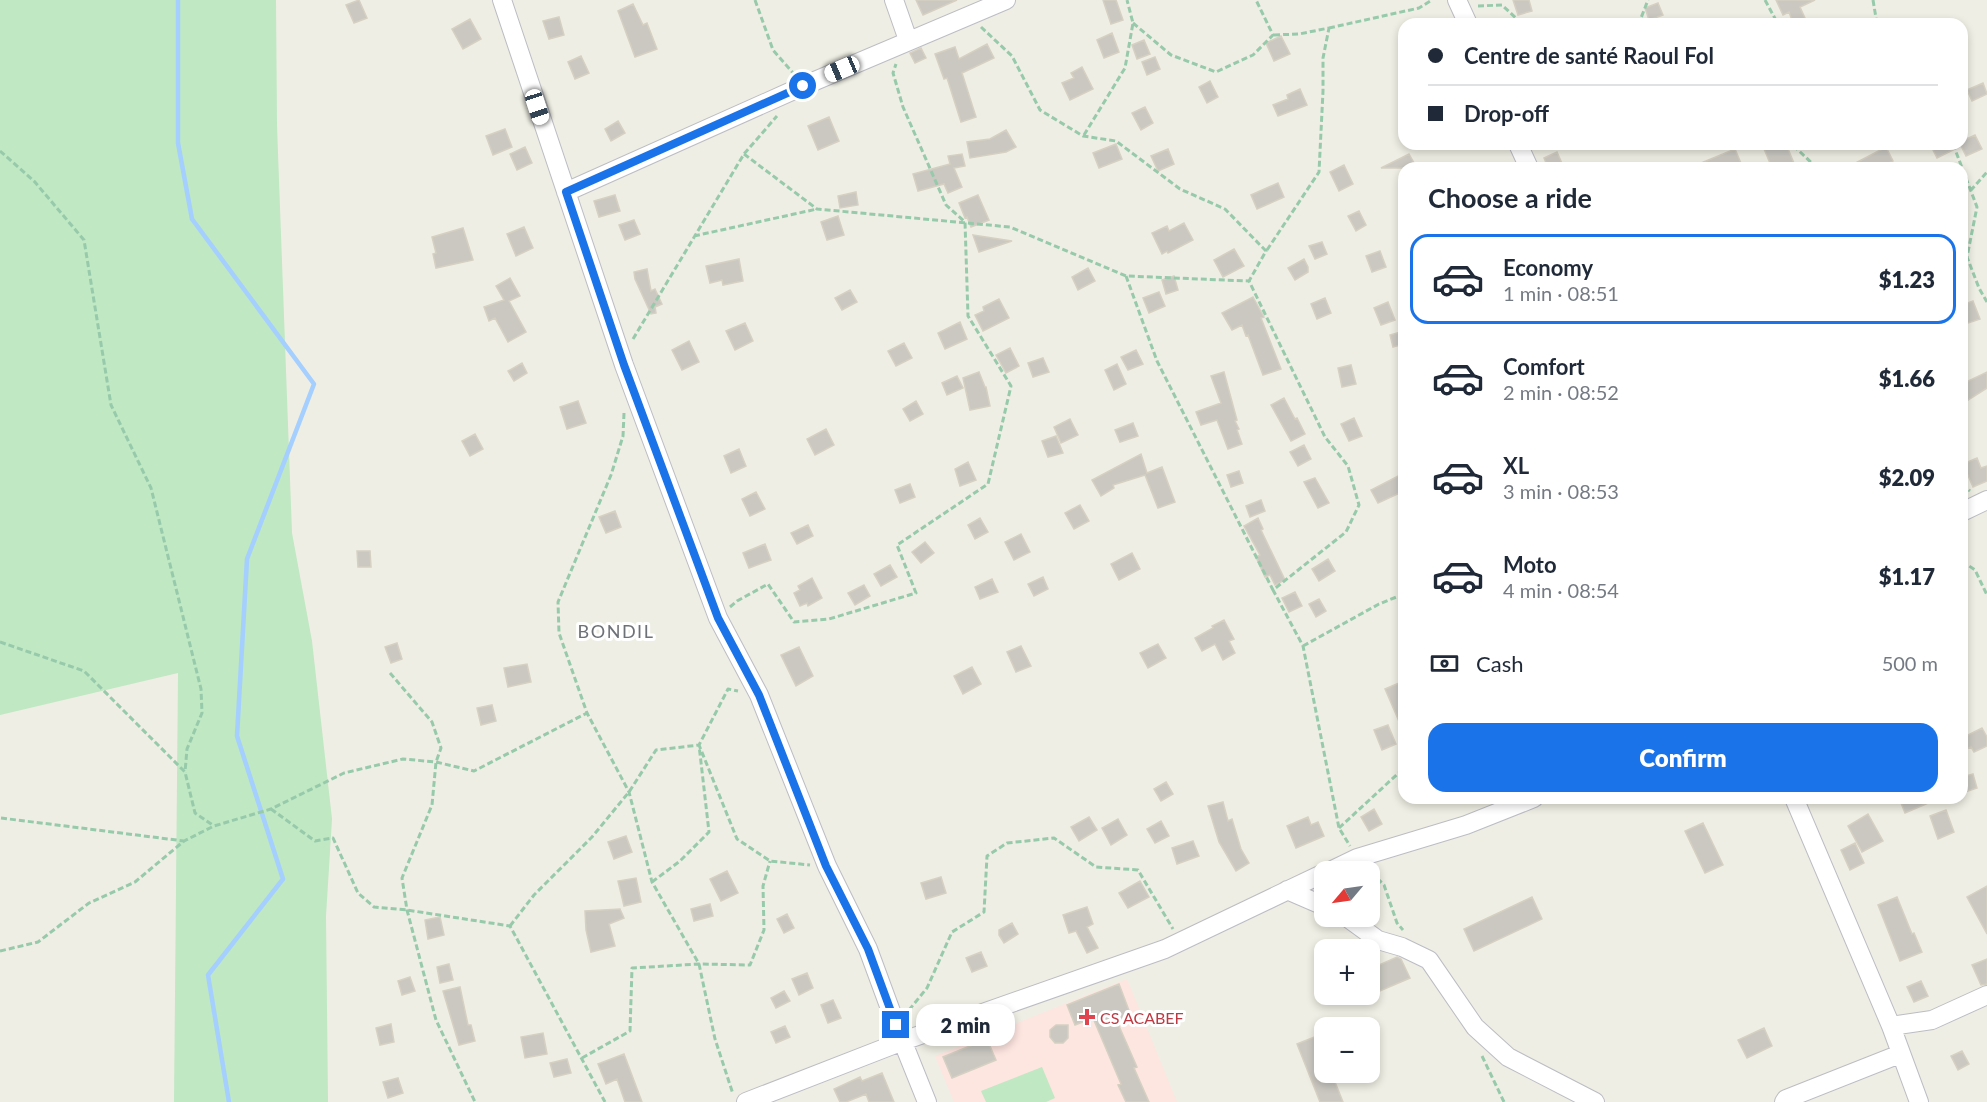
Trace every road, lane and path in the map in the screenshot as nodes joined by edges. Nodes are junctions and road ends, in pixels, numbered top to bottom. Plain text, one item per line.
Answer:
1 (502, 0) edge
2 (755, 0) edge
3 (894, 0) edge
4 (1006, 0) edge
5 (1127, 0) edge
6 (1256, 0) edge
7 (1432, 0) edge
8 (1648, 0) edge
9 (1765, 0) edge
10 (1873, 0) edge
11 (1459, 3) edge
12 (970, 14) junction
13 (1465, 18) edge
14 (1516, 18) edge
15 (1641, 18) edge
16 (1775, 18) edge
17 (1876, 18) edge
18 (1133, 23) junction
19 (1329, 28) junction
20 (1273, 35) junction
21 (904, 42) junction
22 (803, 86) junction
23 (781, 111) dead end
24 (1083, 136) junction
25 (1799, 150) edge
26 (0, 151) edge
27 (744, 154) junction
28 (1811, 162) edge
29 (1987, 172) edge
30 (1968, 182) edge
31 (1971, 190) junction
32 (1968, 191) edge
33 (566, 192) junction
34 (817, 209) junction
35 (965, 222) junction
36 (694, 236) junction
37 (1266, 251) junction
38 (1968, 252) edge
39 (1968, 260) edge
40 (1126, 276) junction
41 (1249, 281) junction
42 (1987, 302) edge
43 (624, 365) junction
44 (624, 412) dead end
45 (1987, 500) edge
46 (1968, 509) edge
47 (1968, 565) edge
48 (1274, 590) junction
49 (1987, 595) edge
50 (1398, 596) edge
51 (718, 618) junction
52 (0, 642) edge
53 (1303, 646) junction
54 (390, 673) dead end
55 (759, 695) junction
56 (587, 713) junction
57 (699, 746) junction
58 (436, 762) junction
59 (185, 772) junction
60 (1398, 774) edge
61 (629, 792) junction
62 (1519, 804) edge
63 (1797, 804) edge
64 (271, 809) junction
65 (1, 818) edge
66 (214, 826) junction
67 (1339, 828) junction
68 (184, 841) junction
69 (1357, 858) junction
70 (770, 861) junction
71 (1350, 861) edge
72 (826, 866) junction
73 (1314, 878) edge
74 (652, 882) junction
75 (1287, 890) junction
76 (1314, 902) edge
77 (407, 910) junction
78 (510, 926) junction
79 (1360, 927) edge
80 (1404, 930) dead end
81 (1181, 942) junction
82 (0, 951) edge
83 (699, 964) junction
84 (1987, 996) edge
85 (1891, 1026) junction
86 (900, 1033) junction
87 (1900, 1054) junction
88 (582, 1058) junction
89 (474, 1102) edge
90 (605, 1102) edge
91 (736, 1102) edge
92 (746, 1102) edge
93 (927, 1102) edge
94 (1595, 1102) edge
95 (1784, 1102) edge
96 (1919, 1102) edge

1 - 33 street
2 - 22 path
3 - 21 street
4 - 12 street
5 - 18 path
6 - 20 path
7 - 19 path
8 - 15 path
9 - 16 path
10 - 17 path
11 - 13 street
11 - 14 path
12 - 21 street
12 - 24 path
18 - 20 path
18 - 24 path
19 - 20 path
19 - 37 path
21 - 22 street
21 - 35 path
22 - 33 street
23 - 27 path
24 - 37 path
25 - 28 path
26 - 59 path
27 - 34 path
27 - 36 path
29 - 31 path
30 - 31 path
31 - 32 path
31 - 38 path
33 - 43 street
34 - 35 path
34 - 36 path
35 - 40 path
35 - 51 path
36 - 43 path
37 - 41 path
39 - 42 path
40 - 41 path
40 - 48 path
41 - 48 path
43 - 51 street
44 - 56 path
45 - 46 street
47 - 49 path
48 - 53 path
50 - 53 path
51 - 55 street
52 - 59 path
53 - 67 path
54 - 58 path
55 - 57 path
55 - 72 street
56 - 58 path
56 - 61 path
57 - 61 path
57 - 70 path
57 - 74 path
58 - 64 path
58 - 77 path
59 - 66 path
60 - 67 path
61 - 74 path
61 - 78 path
62 - 69 street
63 - 85 street
64 - 66 path
64 - 77 path
65 - 68 path
66 - 68 path
67 - 69 path
68 - 82 path
69 - 71 street
69 - 80 path
70 - 72 path
70 - 83 path
72 - 86 street
73 - 75 street
74 - 83 path
75 - 76 street
75 - 81 street
77 - 78 path
77 - 89 path
78 - 88 path
79 - 94 street
81 - 86 street
81 - 86 path
83 - 88 path
83 - 91 path
84 - 85 street
85 - 87 street
86 - 92 street
86 - 93 street
87 - 95 street
87 - 96 street
88 - 90 path

